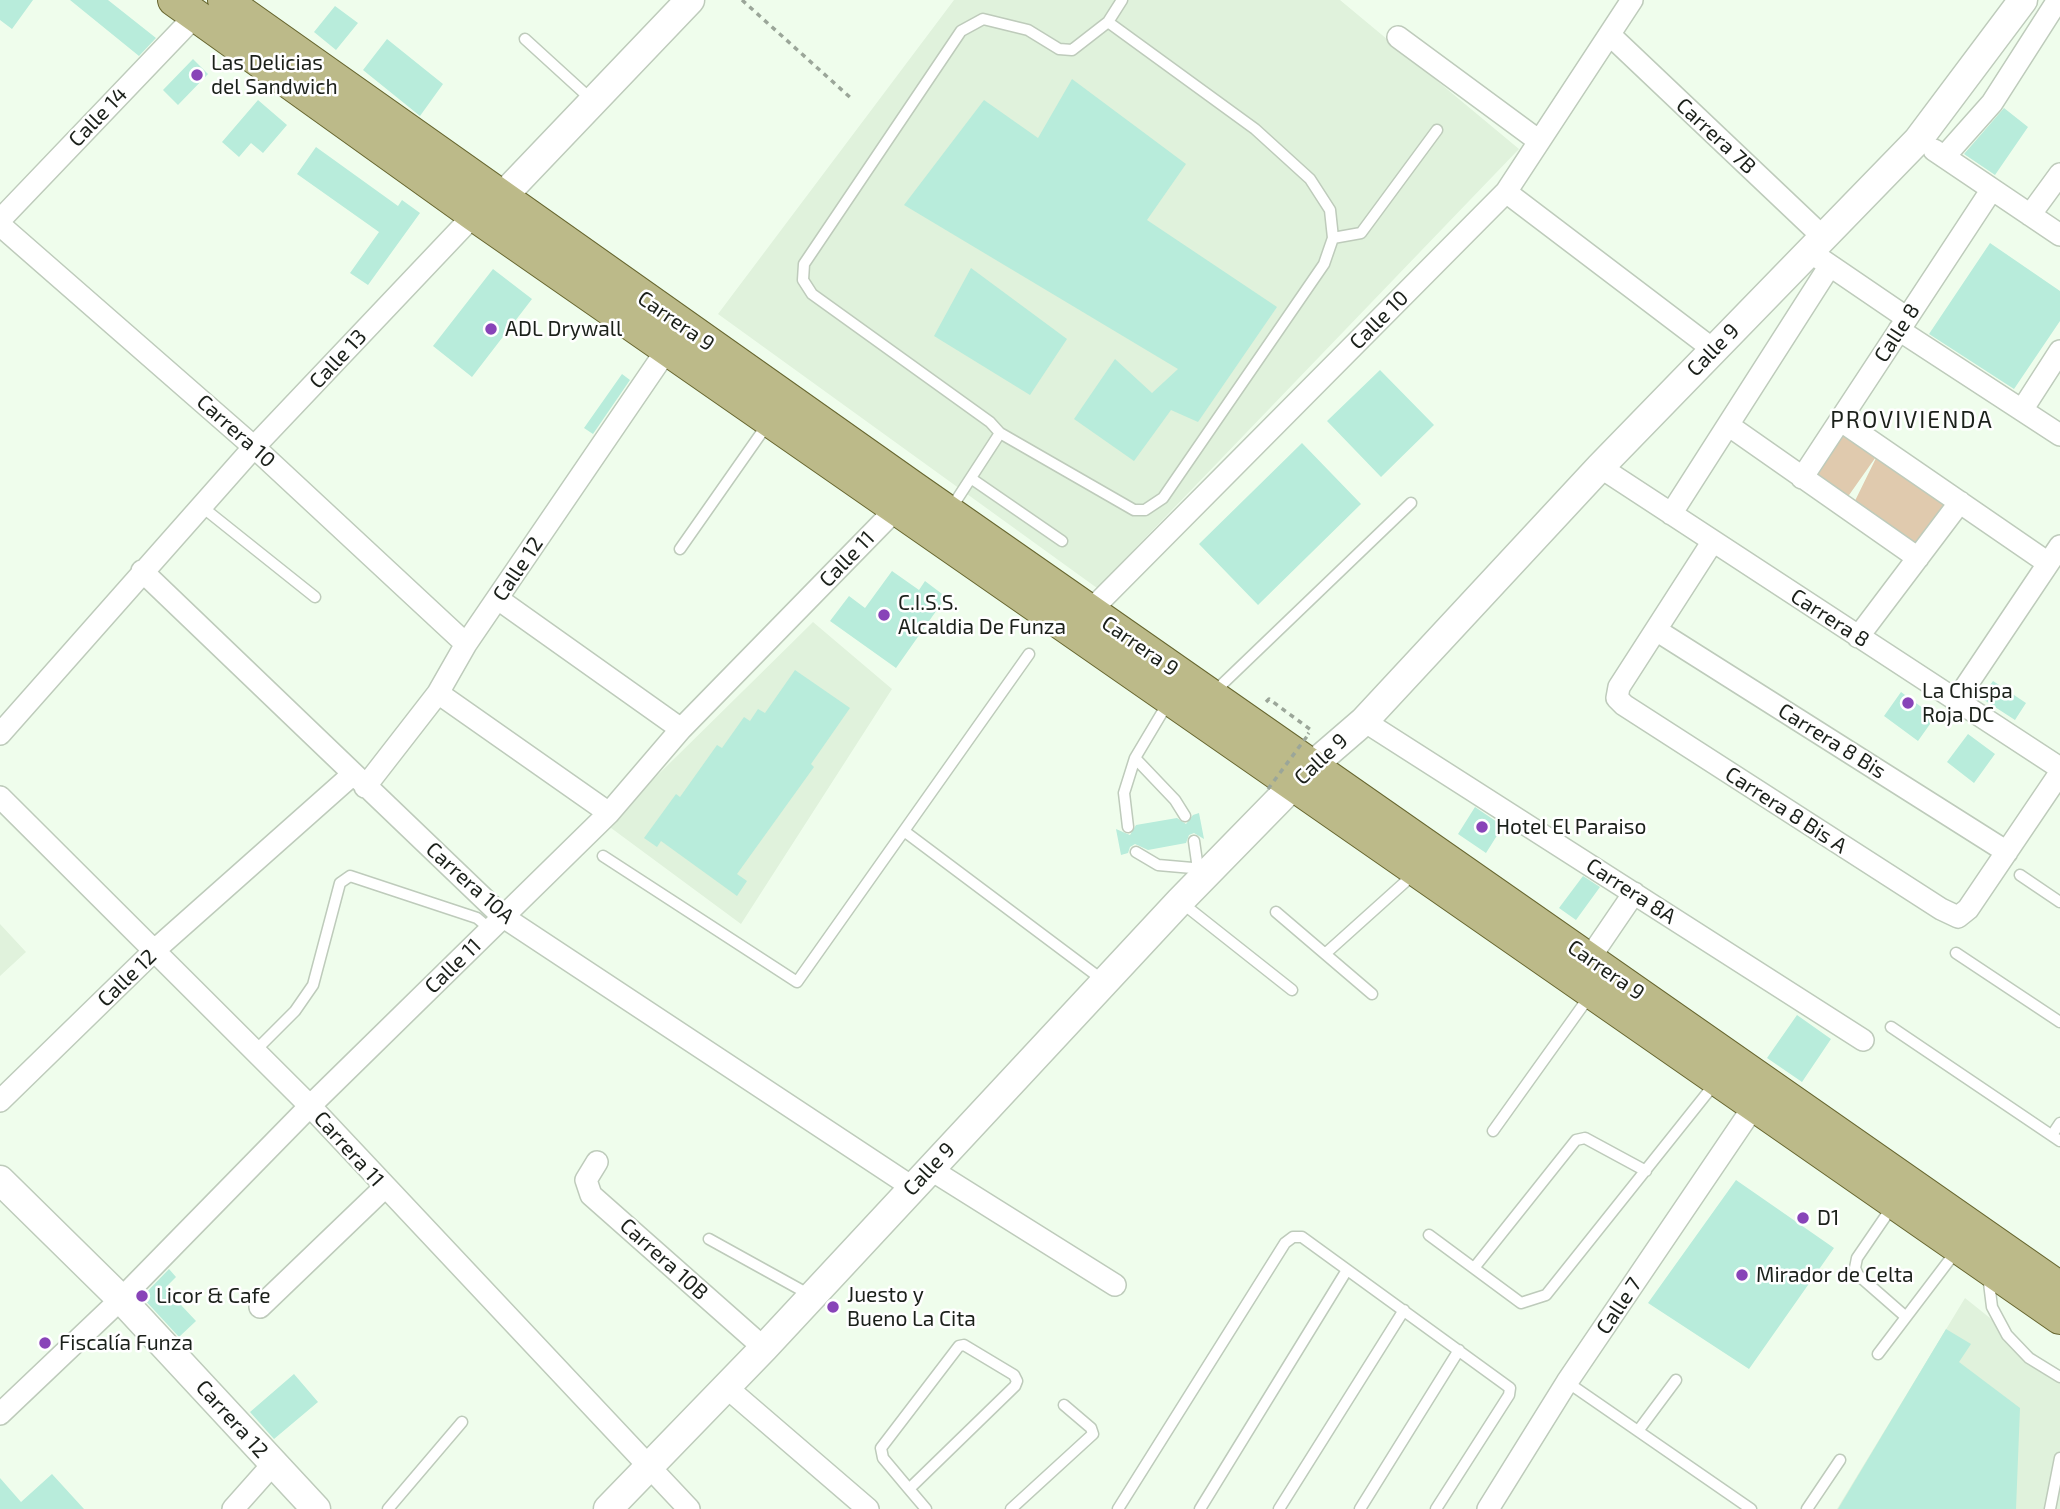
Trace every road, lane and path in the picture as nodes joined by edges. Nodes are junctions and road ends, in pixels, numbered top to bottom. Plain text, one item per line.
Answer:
1 (224, 0) edge
2 (690, 0) edge
3 (742, 0) edge
4 (1122, 0) edge
5 (1632, 0) edge
6 (2023, 0) edge
7 (2058, 0) edge
8 (185, 7) edge
9 (1108, 22) junction
10 (1610, 35) junction
11 (1398, 37) dead end
12 (525, 39) dead end
13 (853, 100) dead end
14 (593, 101) junction
15 (1437, 130) dead end
16 (1918, 139) junction
17 (1539, 141) junction
18 (1944, 157) junction
19 (2060, 174) edge
20 (1992, 189) junction
21 (1506, 192) junction
22 (501, 198) junction
23 (474, 215) junction
24 (2031, 215) junction
25 (0, 222) edge
26 (2060, 234) edge
27 (1333, 238) junction
28 (1821, 251) junction
29 (1903, 324) junction
30 (668, 348) junction
31 (1714, 350) junction
32 (2060, 351) edge
33 (2022, 410) junction
34 (771, 420) junction
35 (1840, 420) junction
36 (1728, 425) junction
37 (1000, 433) junction
38 (2060, 435) edge
39 (254, 447) junction
40 (1600, 467) junction
41 (1802, 478) junction
42 (972, 479) junction
43 (1960, 502) junction
44 (1411, 503) dead end
45 (201, 506) junction
46 (897, 508) junction
47 (948, 512) junction
48 (1671, 514) junction
49 (1062, 541) dead end
50 (1713, 541) junction
51 (680, 549) dead end
52 (2054, 555) edge
53 (1918, 558) junction
54 (142, 571) junction
55 (315, 597) dead end
56 (498, 599) junction
57 (1090, 611) junction
58 (1656, 630) junction
59 (1858, 637) junction
60 (466, 644) junction
61 (1029, 654) dead end
62 (438, 693) junction
63 (1211, 695) junction
64 (1171, 698) junction
65 (1956, 701) junction
66 (1364, 720) junction
67 (681, 729) junction
68 (0, 734) edge
69 (1135, 758) junction
70 (2057, 761) edge
71 (1296, 768) junction
72 (358, 781) junction
73 (0, 797) edge
74 (609, 813) junction
75 (1185, 816) dead end
76 (1128, 827) dead end
77 (904, 831) junction
78 (1194, 841) dead end
79 (1136, 852) dead end
80 (2007, 852) junction
81 (603, 856) dead end
82 (1204, 869) junction
83 (1418, 870) junction
84 (2020, 875) dead end
85 (1634, 893) junction
86 (1180, 901) junction
87 (2060, 902) edge
88 (1276, 912) dead end
89 (496, 923) junction
90 (156, 950) junction
91 (1956, 953) dead end
92 (1325, 954) junction
93 (1589, 959) junction
94 (1104, 981) junction
95 (1292, 990) dead end
96 (1592, 992) junction
97 (1372, 994) dead end
98 (2060, 1022) edge
99 (1891, 1027) dead end
100 (1863, 1040) dead end
101 (256, 1050) junction
102 (1718, 1080) junction
103 (0, 1101) edge
104 (1754, 1105) junction
105 (310, 1106) junction
106 (2060, 1122) edge
107 (1493, 1130) dead end
108 (2056, 1138) edge
109 (597, 1163) dead end
110 (1646, 1171) junction
111 (921, 1178) junction
112 (0, 1180) edge
113 (384, 1188) junction
114 (1895, 1203) junction
115 (1429, 1235) dead end
116 (709, 1239) dead end
117 (1959, 1247) junction
118 (1987, 1266) junction
119 (1474, 1268) junction
120 (1348, 1270) junction
121 (1115, 1285) dead end
122 (2060, 1288) edge
123 (812, 1296) junction
124 (121, 1299) junction
125 (260, 1307) dead end
126 (1404, 1310) junction
127 (1906, 1317) junction
128 (2060, 1318) edge
129 (764, 1348) junction
130 (1459, 1350) junction
131 (1878, 1354) dead end
132 (2060, 1377) edge
133 (1676, 1380) dead end
134 (1567, 1382) junction
135 (725, 1387) junction
136 (1064, 1405) dead end
137 (0, 1414) edge
138 (461, 1422) dead end
139 (1639, 1432) junction
140 (2060, 1458) edge
141 (1840, 1460) dead end
142 (273, 1464) junction
143 (648, 1467) junction
144 (909, 1489) junction
145 (233, 1509) edge
146 (316, 1509) edge
147 (388, 1509) edge
148 (608, 1509) edge
149 (689, 1509) edge
150 (868, 1509) edge
151 (926, 1509) edge
152 (1011, 1509) edge
153 (1118, 1509) edge
154 (1200, 1509) edge
155 (1279, 1509) edge
156 (1360, 1509) edge
157 (1436, 1509) edge
158 (1488, 1509) edge
159 (1751, 1509) edge
160 (1807, 1509) edge
161 (2050, 1509) edge

1 - 22 main road, Carrera 9
2 - 14 main road, Calle 13
3 - 13 path
4 - 9 lane
5 - 10 street, Calle 10
6 - 16 main road, Calle 9
7 - 18 street
8 - 23 main road, Carrera 9
8 - 25 street, Calle 14
9 - 27 lane
9 - 37 lane
10 - 17 street, Calle 10
10 - 28 street, Carrera 7B
11 - 17 street
12 - 14 lane
14 - 22 main road, Calle 13
15 - 27 lane
16 - 18 street
16 - 28 main road, Calle 9
17 - 21 street, Calle 10
18 - 20 street
19 - 24 street
20 - 24 street
20 - 29 street, Calle 8
21 - 31 street
21 - 57 street, Calle 10
22 - 23 main road, Calle 13
22 - 47 main road, Carrera 9
23 - 30 main road, Carrera 9
23 - 39 street, Calle 13
24 - 26 street
25 - 39 street, Carrera 10
27 - 37 lane
28 - 29 street, Carrera 7B
28 - 31 main road, Calle 9
28 - 36 street
29 - 33 street, Carrera 7B
29 - 35 street, Calle 8
30 - 34 main road, Carrera 9
30 - 56 street, Calle 12
31 - 40 main road, Calle 9
32 - 33 street
33 - 38 street, Carrera 7B
34 - 46 main road, Carrera 9
34 - 51 lane
35 - 41 street, Calle 8
35 - 43 street
36 - 41 street
36 - 48 street
37 - 42 lane
39 - 45 street, Calle 13
39 - 60 street, Carrera 10
40 - 48 street, Carrera 8
40 - 66 main road, Calle 9
41 - 53 street
42 - 47 lane
42 - 49 lane
43 - 52 street
43 - 53 street
44 - 63 lane
45 - 54 street, Calle 13
45 - 55 lane
46 - 64 main road, Carrera 9
46 - 67 street, Calle 11
47 - 57 main road, Carrera 9
48 - 50 street, Carrera 8
50 - 58 street
50 - 59 street, Carrera 8
52 - 65 street
53 - 59 street
54 - 68 street, Calle 13
54 - 72 street, Carrera 10A
56 - 60 street, Calle 12
56 - 67 street
57 - 63 main road, Carrera 9
58 - 80 street, Carrera 8 Bis
58 - 80 street, Carrera 8 Bis A
59 - 65 street, Carrera 8
60 - 62 street, Calle 12
61 - 77 lane
62 - 72 street, Calle 12
62 - 74 street
63 - 71 main road, Carrera 9
64 - 69 lane
64 - 71 main road, Carrera 9
65 - 70 street, Carrera 8
66 - 71 main road, Calle 9
66 - 85 street, Carrera 8A
67 - 74 street, Calle 11
69 - 75 lane
69 - 76 lane
70 - 80 street
71 - 71 path, bridge
71 - 82 main road, Calle 9
71 - 83 main road, Carrera 9
71 - 93 main road, Carrera 9
72 - 89 street, Carrera 10A
72 - 90 street, Calle 12
73 - 90 street, Carrera 11
74 - 89 street, Calle 11
77 - 81 lane
77 - 94 lane
78 - 82 lane
79 - 82 lane
82 - 86 main road, Calle 9
83 - 92 lane
83 - 96 main road, Carrera 9
84 - 87 lane
85 - 93 street
85 - 100 street, Carrera 8A
86 - 94 main road, Calle 9
86 - 95 lane
88 - 92 lane
89 - 101 lane
89 - 105 street, Calle 11
89 - 111 street, Carrera 10A
90 - 101 street, Carrera 11
90 - 103 street, Calle 12
91 - 98 lane
92 - 97 lane
93 - 122 main road, Carrera 9
94 - 111 main road, Calle 9
96 - 102 main road, Carrera 9
96 - 107 lane
99 - 108 lane
101 - 105 street, Carrera 11
102 - 104 main road, Carrera 9
102 - 110 lane
104 - 114 main road, Carrera 9
104 - 134 street, Calle 7
105 - 113 street, Carrera 11
105 - 124 street, Calle 11
106 - 108 lane
109 - 129 street, Carrera 10B
110 - 119 lane
110 - 119 lane
111 - 121 street, Carrera 10A
111 - 123 main road, Calle 9
112 - 124 main road, Carrera 12
113 - 125 street
113 - 143 street, Carrera 11
114 - 117 main road, Carrera 9
114 - 127 lane
115 - 119 lane
116 - 123 lane
117 - 118 main road, Carrera 9
117 - 127 lane
118 - 128 main road, Carrera 9
118 - 132 lane
120 - 126 lane
120 - 153 lane
120 - 154 lane
123 - 129 main road, Calle 9
124 - 137 street, Calle 11
124 - 142 main road, Carrera 12
126 - 130 lane
126 - 155 lane
127 - 131 lane
129 - 135 main road, Calle 9
130 - 156 lane
130 - 157 lane
133 - 139 lane
134 - 139 lane
134 - 158 street, Calle 7
135 - 143 main road, Calle 9
135 - 150 street
136 - 152 lane
138 - 147 lane
139 - 159 lane
140 - 161 lane
141 - 160 lane
142 - 145 street
142 - 146 main road, Carrera 12
143 - 148 main road, Calle 9
143 - 149 street, Carrera 11
144 - 144 lane
144 - 151 lane

